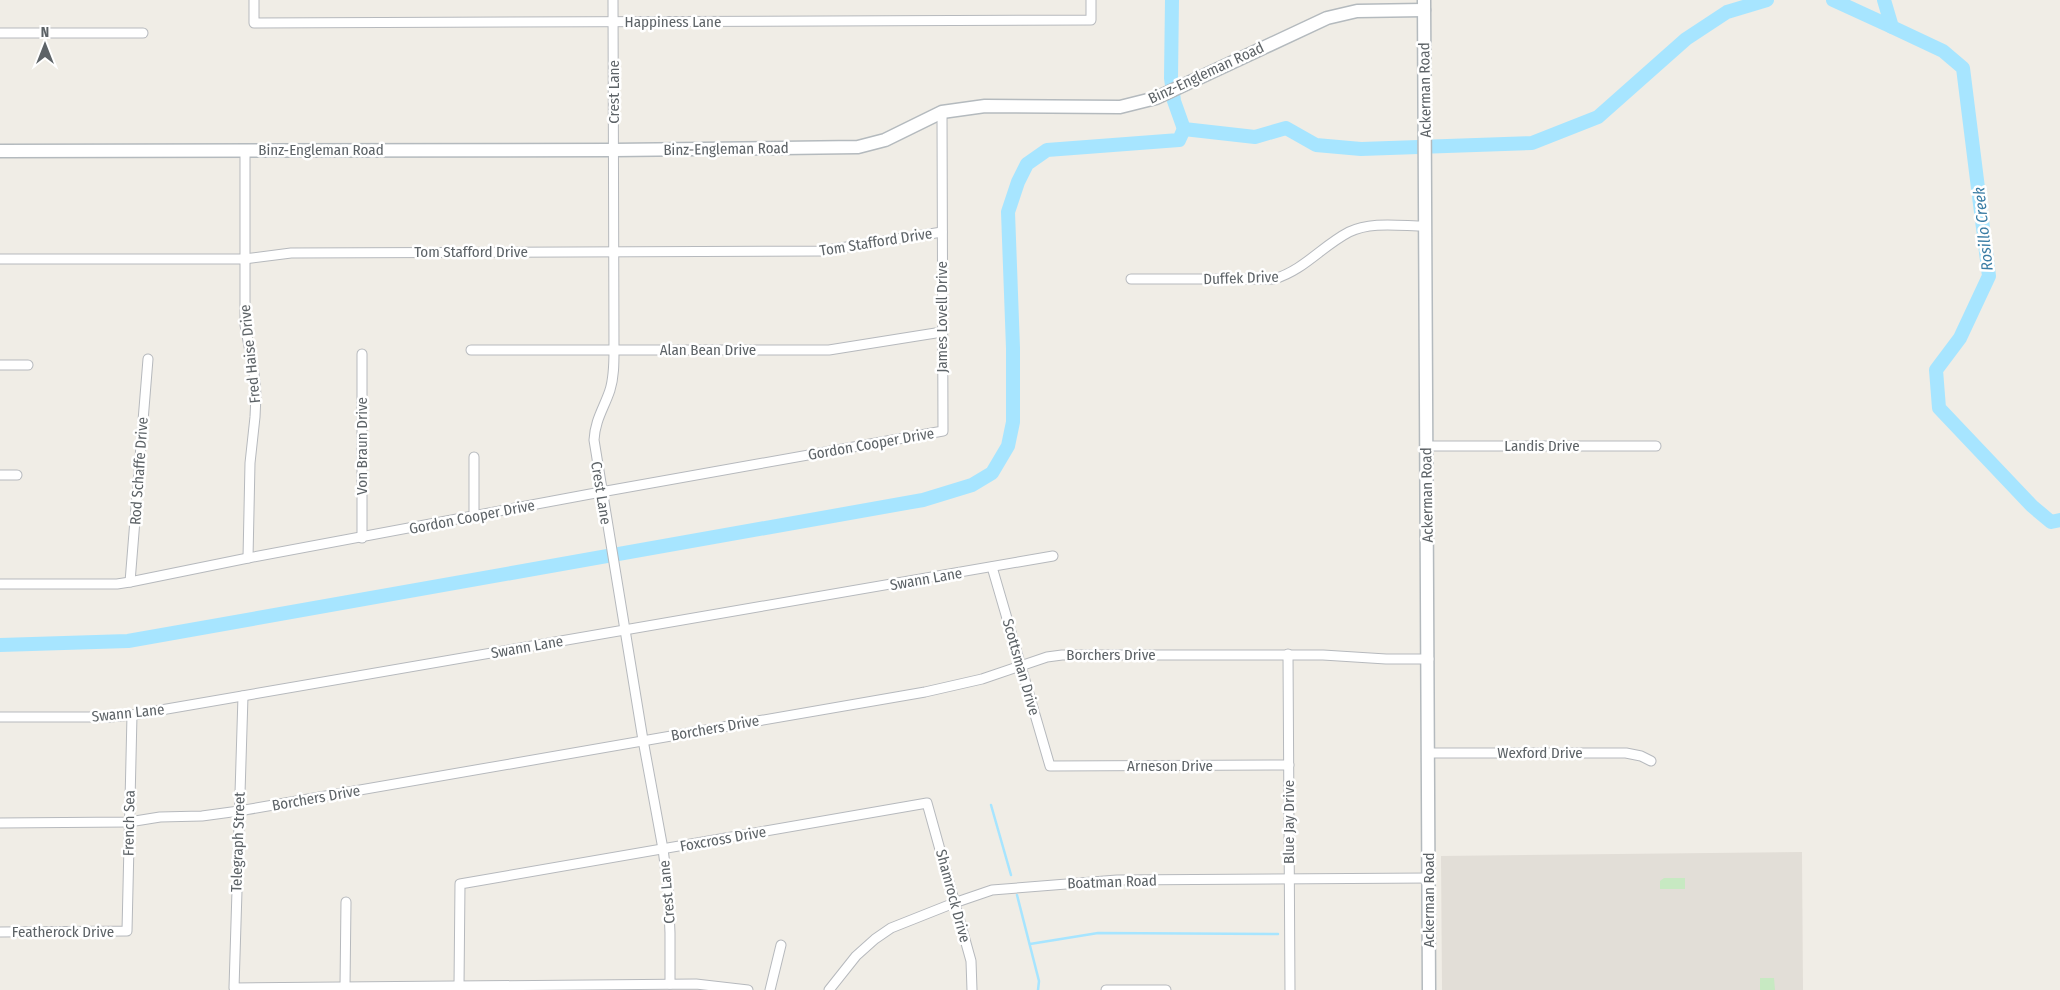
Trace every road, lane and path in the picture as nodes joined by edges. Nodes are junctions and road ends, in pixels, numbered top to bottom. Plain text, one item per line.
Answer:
1 (254, 0) edge
2 (613, 0) edge
3 (1090, 0) edge
4 (1424, 5) edge
5 (613, 22) junction
6 (0, 33) edge
7 (144, 33) dead end
8 (942, 112) junction
9 (245, 150) junction
10 (614, 150) junction
11 (0, 151) edge
12 (1426, 226) junction
13 (942, 232) junction
14 (613, 252) junction
15 (0, 259) edge
16 (244, 259) junction
17 (1131, 279) dead end
18 (942, 332) junction
19 (472, 350) dead end
20 (614, 350) junction
21 (362, 354) dead end
22 (148, 359) dead end
23 (0, 365) edge
24 (28, 365) dead end
25 (943, 431) joint
26 (1427, 446) junction
27 (1656, 446) dead end
28 (474, 457) dead end
29 (0, 475) edge
30 (16, 475) dead end
31 (601, 492) junction
32 (474, 516) junction
33 (362, 538) junction
34 (1052, 556) dead end
35 (248, 558) junction
36 (992, 567) junction
37 (130, 582) junction
38 (0, 584) edge
39 (625, 630) junction
40 (1288, 654) junction
41 (1429, 659) junction
42 (1022, 667) junction
43 (243, 696) junction
44 (132, 715) junction
45 (0, 717) edge
46 (643, 740) junction
47 (1428, 753) junction
48 (1651, 761) dead end
49 (1050, 766) joint
50 (1289, 766) junction
51 (927, 803) joint
52 (239, 811) junction
53 (129, 822) junction
54 (0, 823) edge
55 (663, 849) junction
56 (1429, 878) junction
57 (1289, 879) junction
58 (346, 902) dead end
59 (954, 903) junction
60 (127, 931) joint
61 (0, 932) edge
62 (781, 945) dead end
63 (670, 984) junction
64 (459, 985) junction
65 (345, 986) junction
66 (748, 990) edge
67 (770, 990) edge
68 (830, 990) edge
69 (972, 990) edge
70 (1106, 990) edge
71 (1166, 990) edge
72 (1290, 990) edge
73 (1429, 990) edge

1 - 5 street, Happiness Lane
2 - 5 street, Crest Lane
3 - 5 street, Happiness Lane
4 - 8 street, Binz-Engleman Road
4 - 12 street, Ackerman Road
5 - 10 street, Crest Lane
6 - 7 street
8 - 10 street, Binz-Engleman Road
8 - 13 street, James Lovell Drive
9 - 10 street, Binz-Engleman Road
9 - 11 street, Binz-Engleman Road
9 - 16 street, Fred Haise Drive
10 - 14 street, Crest Lane
12 - 17 street, Duffek Drive
12 - 26 street, Ackerman Road
13 - 14 street, Tom Stafford Drive
13 - 18 street, James Lovell Drive
14 - 16 street, Tom Stafford Drive
14 - 20 street, Crest Lane
15 - 16 street, Tom Stafford Drive
16 - 35 street, Fred Haise Drive
18 - 20 street, Alan Bean Drive
18 - 25 street, James Lovell Drive
19 - 20 street, Alan Bean Drive
20 - 31 street, Crest Lane
21 - 33 street, Von Braun Drive
22 - 37 street, Rod Schaffe Drive
23 - 24 street
25 - 31 street, Gordon Cooper Drive
26 - 27 street, Landis Drive
26 - 41 street, Ackerman Road
28 - 32 street
29 - 30 street
31 - 32 street, Gordon Cooper Drive
31 - 39 street, Crest Lane
32 - 33 street, Gordon Cooper Drive
33 - 35 street, Gordon Cooper Drive
34 - 36 street, Swann Lane
35 - 37 street, Gordon Cooper Drive
36 - 39 street, Swann Lane
36 - 42 street, Scottsman Drive
37 - 38 street, Gordon Cooper Drive
39 - 43 street, Swann Lane
39 - 46 street, Crest Lane
40 - 41 street, Borchers Drive
40 - 42 street, Borchers Drive
40 - 50 street, Blue Jay Drive
41 - 47 street, Ackerman Road
42 - 46 street, Borchers Drive
42 - 49 street, Scottsman Drive
43 - 44 street, Swann Lane
43 - 52 street, Telegraph Street
44 - 45 street, Swann Lane
44 - 53 street, French Sea
46 - 52 street, Borchers Drive
46 - 55 street, Crest Lane
47 - 48 street, Wexford Drive
47 - 56 street, Ackerman Road
49 - 50 street, Arneson Drive
50 - 57 street, Blue Jay Drive
51 - 55 street, Foxcross Drive
51 - 59 street, Shamrock Drive
52 - 53 street, Borchers Drive
52 - 65 street, Telegraph Street
53 - 54 street, Borchers Drive
53 - 60 street, French Sea
55 - 63 street, Crest Lane
55 - 64 street, Foxcross Drive
56 - 57 street, Boatman Road
56 - 73 street, Ackerman Road
57 - 59 street, Boatman Road
57 - 72 street, Blue Jay Drive
58 - 65 street
59 - 68 street, Boatman Road
59 - 69 street, Shamrock Drive
60 - 61 street, Featherock Drive
62 - 67 street
63 - 64 street
63 - 66 street
64 - 65 street
70 - 71 street

